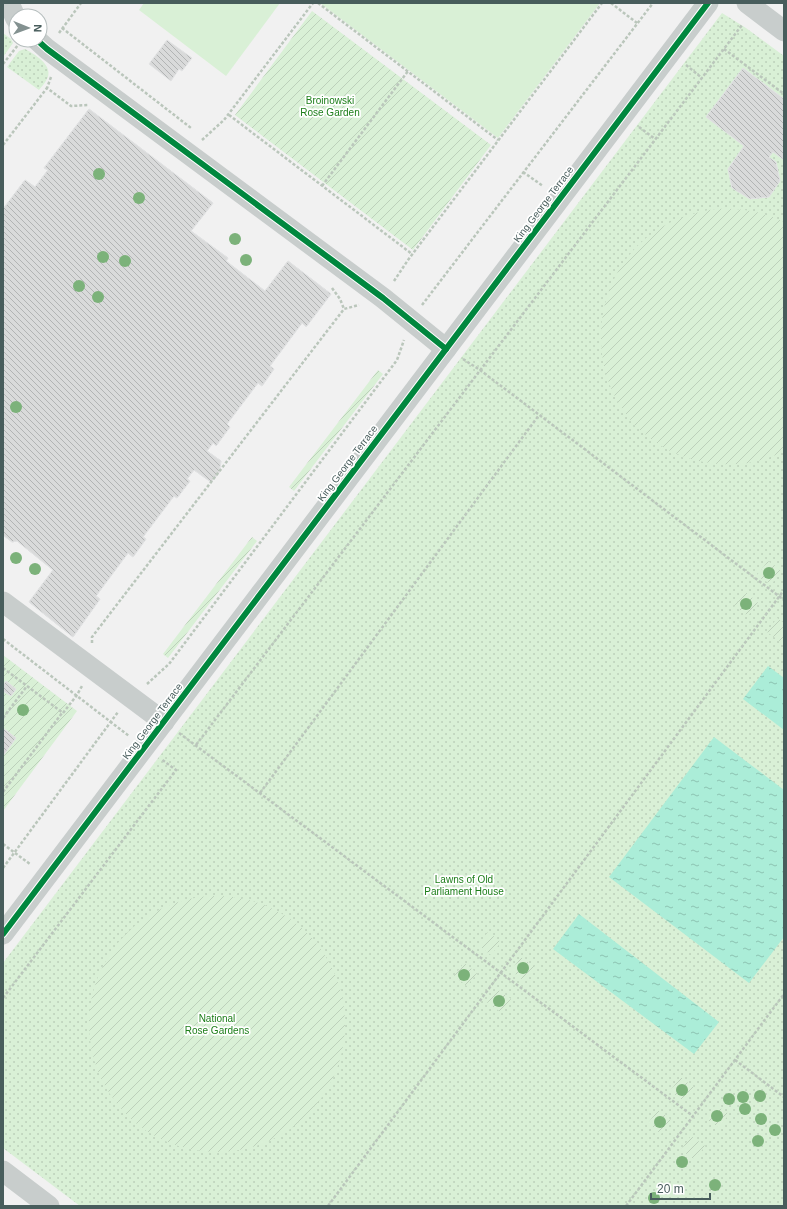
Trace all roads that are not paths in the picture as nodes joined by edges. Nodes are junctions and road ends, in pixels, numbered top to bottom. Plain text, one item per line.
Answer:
1 (708, 3) edge
2 (751, 6) edge
3 (784, 31) edge
4 (40, 48) edge
5 (446, 349) junction
6 (3, 602) edge
7 (164, 722) junction
8 (3, 934) edge
9 (3, 1171) edge
10 (49, 1206) edge

1 - 5 street, King George Terrace
2 - 3 street
4 - 5 street
5 - 7 street, King George Terrace
6 - 7 street
7 - 8 street, King George Terrace
9 - 10 street

